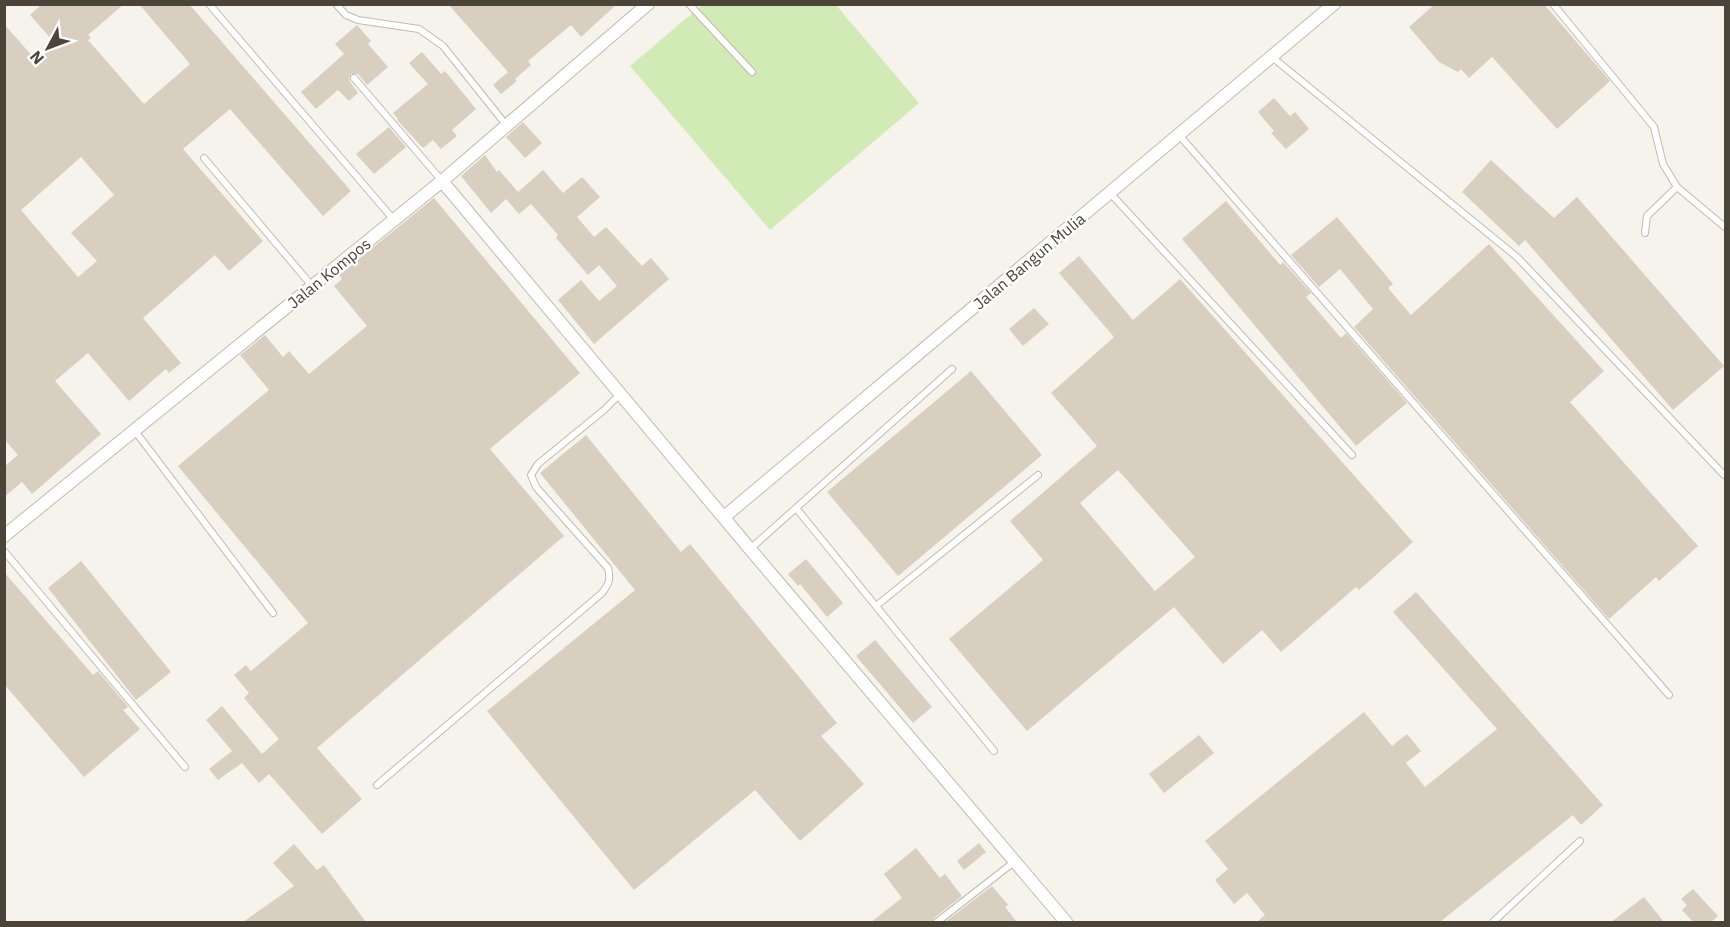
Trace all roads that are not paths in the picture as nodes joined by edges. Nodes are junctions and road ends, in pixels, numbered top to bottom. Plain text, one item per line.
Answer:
1 (209, 4) edge
2 (336, 4) edge
3 (648, 4) edge
4 (689, 4) edge
5 (1334, 4) edge
6 (1553, 4) edge
7 (1272, 57) junction
8 (752, 72) dead end
9 (354, 78) dead end
10 (507, 126) junction
11 (1179, 135) junction
12 (204, 158) dead end
13 (442, 181) junction
14 (1677, 187) junction
15 (1110, 193) junction
16 (394, 220) junction
17 (1725, 228) edge
18 (1645, 232) dead end
19 (312, 287) junction
20 (952, 369) dead end
21 (621, 394) junction
22 (135, 430) junction
23 (1352, 454) dead end
24 (1038, 475) dead end
25 (1724, 475) dead end
26 (796, 508) junction
27 (723, 518) junction
28 (4, 537) edge
29 (750, 549) junction
30 (4, 551) edge
31 (876, 606) junction
32 (273, 613) dead end
33 (1669, 694) dead end
34 (994, 751) dead end
35 (185, 767) dead end
36 (377, 785) dead end
37 (1580, 841) dead end
38 (1014, 862) junction
39 (937, 922) edge
40 (1066, 922) edge
41 (1493, 922) edge

1 - 16 lane
2 - 10 lane
3 - 10 street, Jalan Kompos
4 - 8 lane
5 - 7 street, Jalan Bangun Mulia
6 - 14 lane
7 - 11 street, Jalan Bangun Mulia
7 - 25 lane
9 - 13 lane
10 - 13 street, Jalan Kompos
11 - 15 street, Jalan Bangun Mulia
11 - 33 lane
12 - 19 lane
13 - 16 street, Jalan Kompos
13 - 21 street
14 - 17 lane
14 - 18 lane
15 - 23 lane
15 - 27 street, Jalan Bangun Mulia
16 - 19 street, Jalan Kompos
19 - 22 street, Jalan Kompos
20 - 26 lane
21 - 27 street
21 - 36 lane
22 - 28 street, Jalan Kompos
22 - 32 lane
24 - 31 lane
26 - 29 lane
26 - 31 lane
27 - 29 street
29 - 38 street
30 - 35 lane
31 - 34 lane
37 - 41 lane
38 - 39 lane
38 - 40 street

